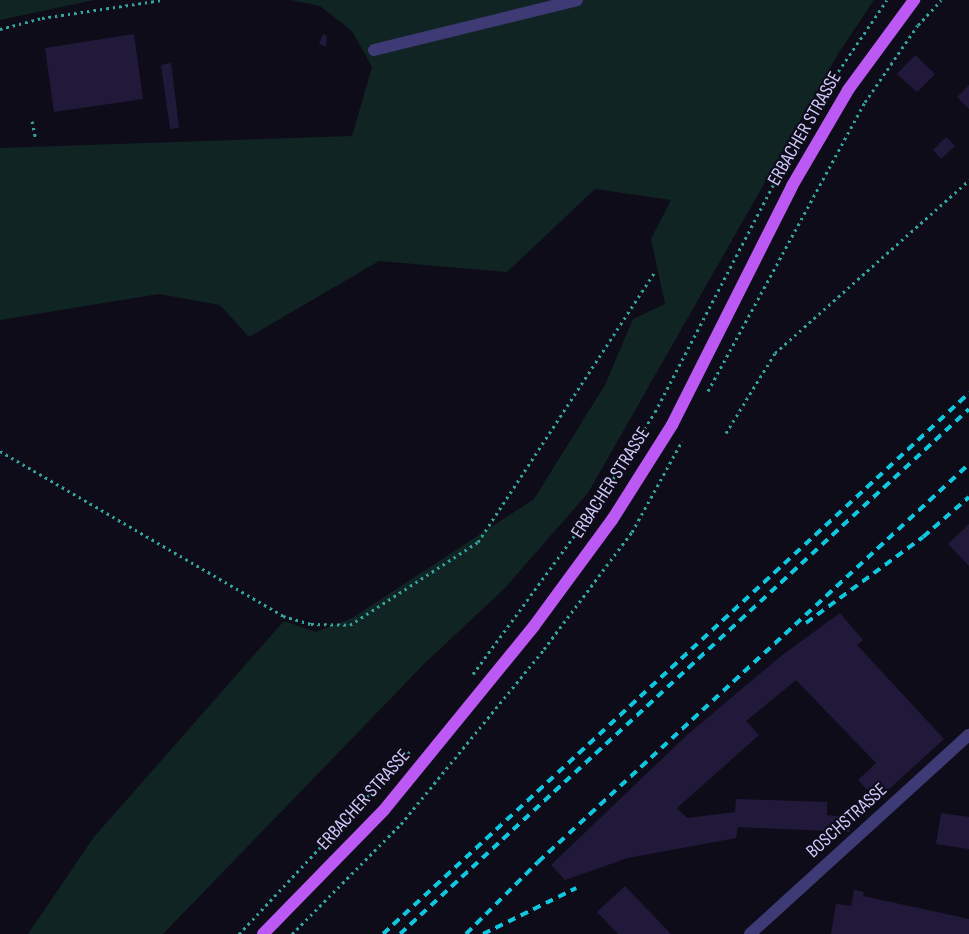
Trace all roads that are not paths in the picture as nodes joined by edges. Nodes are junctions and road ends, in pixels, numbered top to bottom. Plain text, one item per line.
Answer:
1 (577, 0) edge
2 (914, 0) edge
3 (374, 50) dead end
4 (969, 735) edge
5 (263, 934) edge
6 (750, 934) edge

1 - 3 street
2 - 5 main road, ERBACHER STRASSE
4 - 6 street, BOSCHSTRASSE

